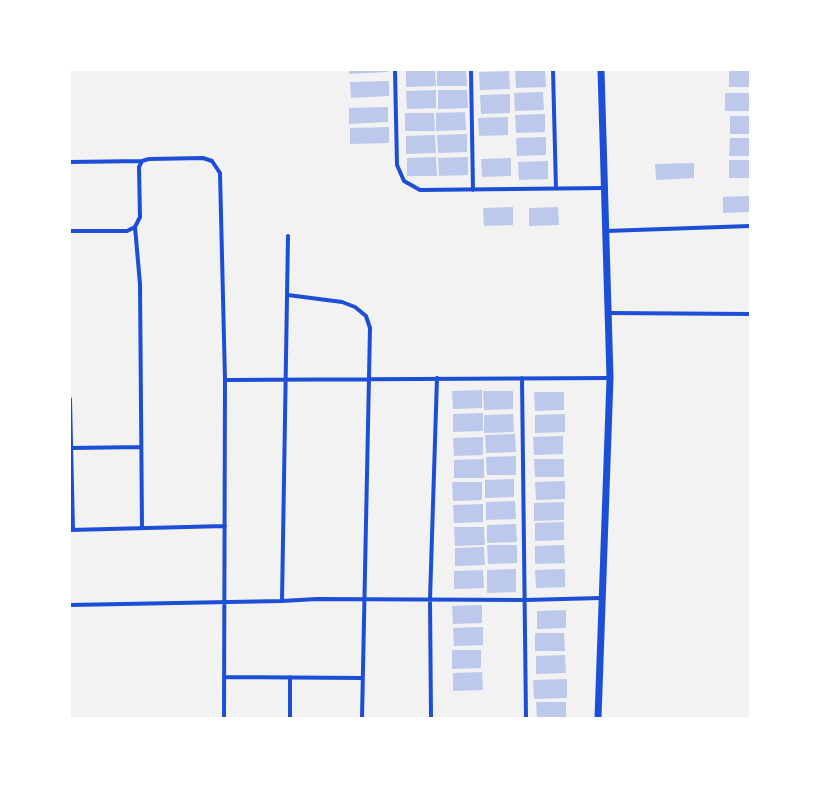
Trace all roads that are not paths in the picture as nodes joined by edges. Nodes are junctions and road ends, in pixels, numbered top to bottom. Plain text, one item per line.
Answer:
1 (395, 70) edge
2 (471, 70) edge
3 (552, 70) edge
4 (601, 70) edge
5 (70, 162) edge
6 (142, 162) junction
7 (605, 188) junction
8 (556, 189) junction
9 (473, 190) junction
10 (750, 226) edge
11 (135, 227) junction
12 (70, 231) edge
13 (606, 231) junction
14 (288, 236) dead end
15 (288, 294) junction
16 (609, 313) junction
17 (750, 314) edge
18 (368, 378) junction
19 (437, 378) junction
20 (522, 378) junction
21 (610, 378) junction
22 (286, 379) junction
23 (225, 380) junction
24 (70, 399) edge
25 (71, 448) junction
26 (141, 448) junction
27 (225, 526) junction
28 (142, 528) junction
29 (71, 530) edge
30 (363, 598) junction
31 (601, 598) junction
32 (430, 599) junction
33 (525, 600) junction
34 (282, 601) junction
35 (225, 602) junction
36 (70, 605) edge
37 (224, 677) junction
38 (290, 677) junction
39 (362, 678) junction
40 (224, 718) edge
41 (290, 718) edge
42 (362, 718) edge
43 (432, 718) edge
44 (526, 718) edge
45 (598, 718) edge

1 - 9 street
2 - 9 street
3 - 8 street
4 - 7 street
5 - 6 street
6 - 11 street
6 - 23 street
7 - 8 street
7 - 13 street
8 - 9 street
10 - 13 street
11 - 12 street
11 - 26 street
13 - 16 street
14 - 15 street
15 - 18 street
15 - 22 street
16 - 17 street
16 - 21 street
18 - 19 street
18 - 22 street
18 - 30 street
19 - 20 street
19 - 32 street
20 - 21 street
20 - 33 street
21 - 31 street
22 - 23 street
22 - 34 street
23 - 27 street
24 - 25 street
25 - 26 street
25 - 29 street
26 - 28 street
27 - 28 street
27 - 35 street
28 - 29 street
30 - 32 street
30 - 34 street
30 - 39 street
31 - 33 street
31 - 45 street
32 - 33 street
32 - 43 street
33 - 44 street
34 - 35 street
35 - 36 street
35 - 37 street
37 - 38 street
37 - 40 street
38 - 39 street
38 - 41 street
39 - 42 street

